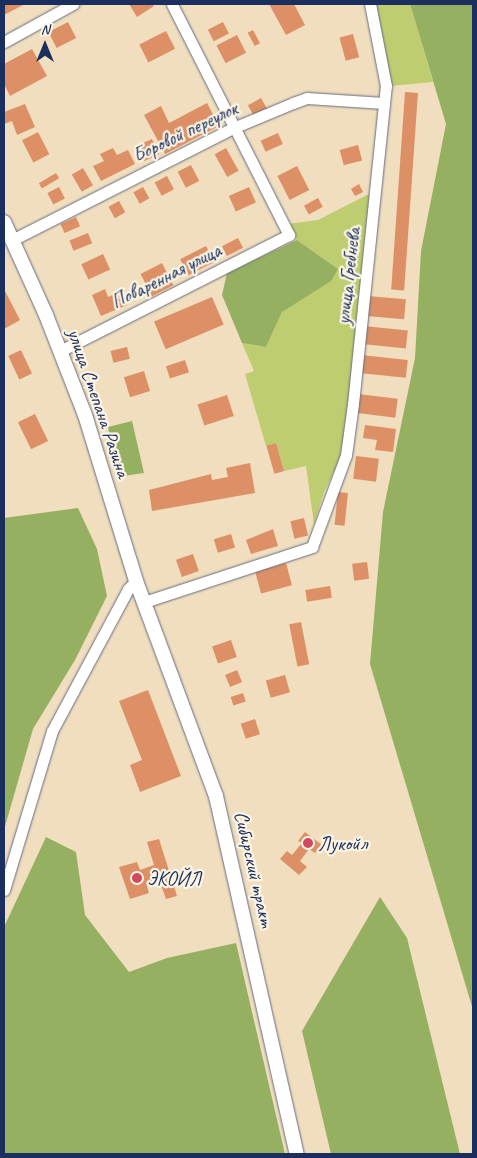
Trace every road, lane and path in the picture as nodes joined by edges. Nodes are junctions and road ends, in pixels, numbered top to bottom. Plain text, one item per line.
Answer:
1 (73, 4) edge
2 (172, 4) edge
3 (370, 4) edge
4 (4, 42) edge
5 (384, 103) junction
6 (233, 128) junction
7 (4, 222) edge
8 (12, 240) junction
9 (60, 351) junction
10 (136, 581) junction
11 (144, 602) junction
12 (4, 890) edge
13 (297, 1154) edge

1 - 4 street
2 - 6 street
3 - 5 street, улица Гребнева
5 - 6 street, Боровой переулок
5 - 11 street, улица Гребнева
6 - 8 street, Боровой переулок
6 - 9 street, Поваренная улица
7 - 8 main road, улица Степана Разина
8 - 9 main road, улица Степана Разина
9 - 10 main road, улица Степана Разина
10 - 11 main road, улица Степана Разина
10 - 12 street
11 - 13 main road, Сибирский тракт

